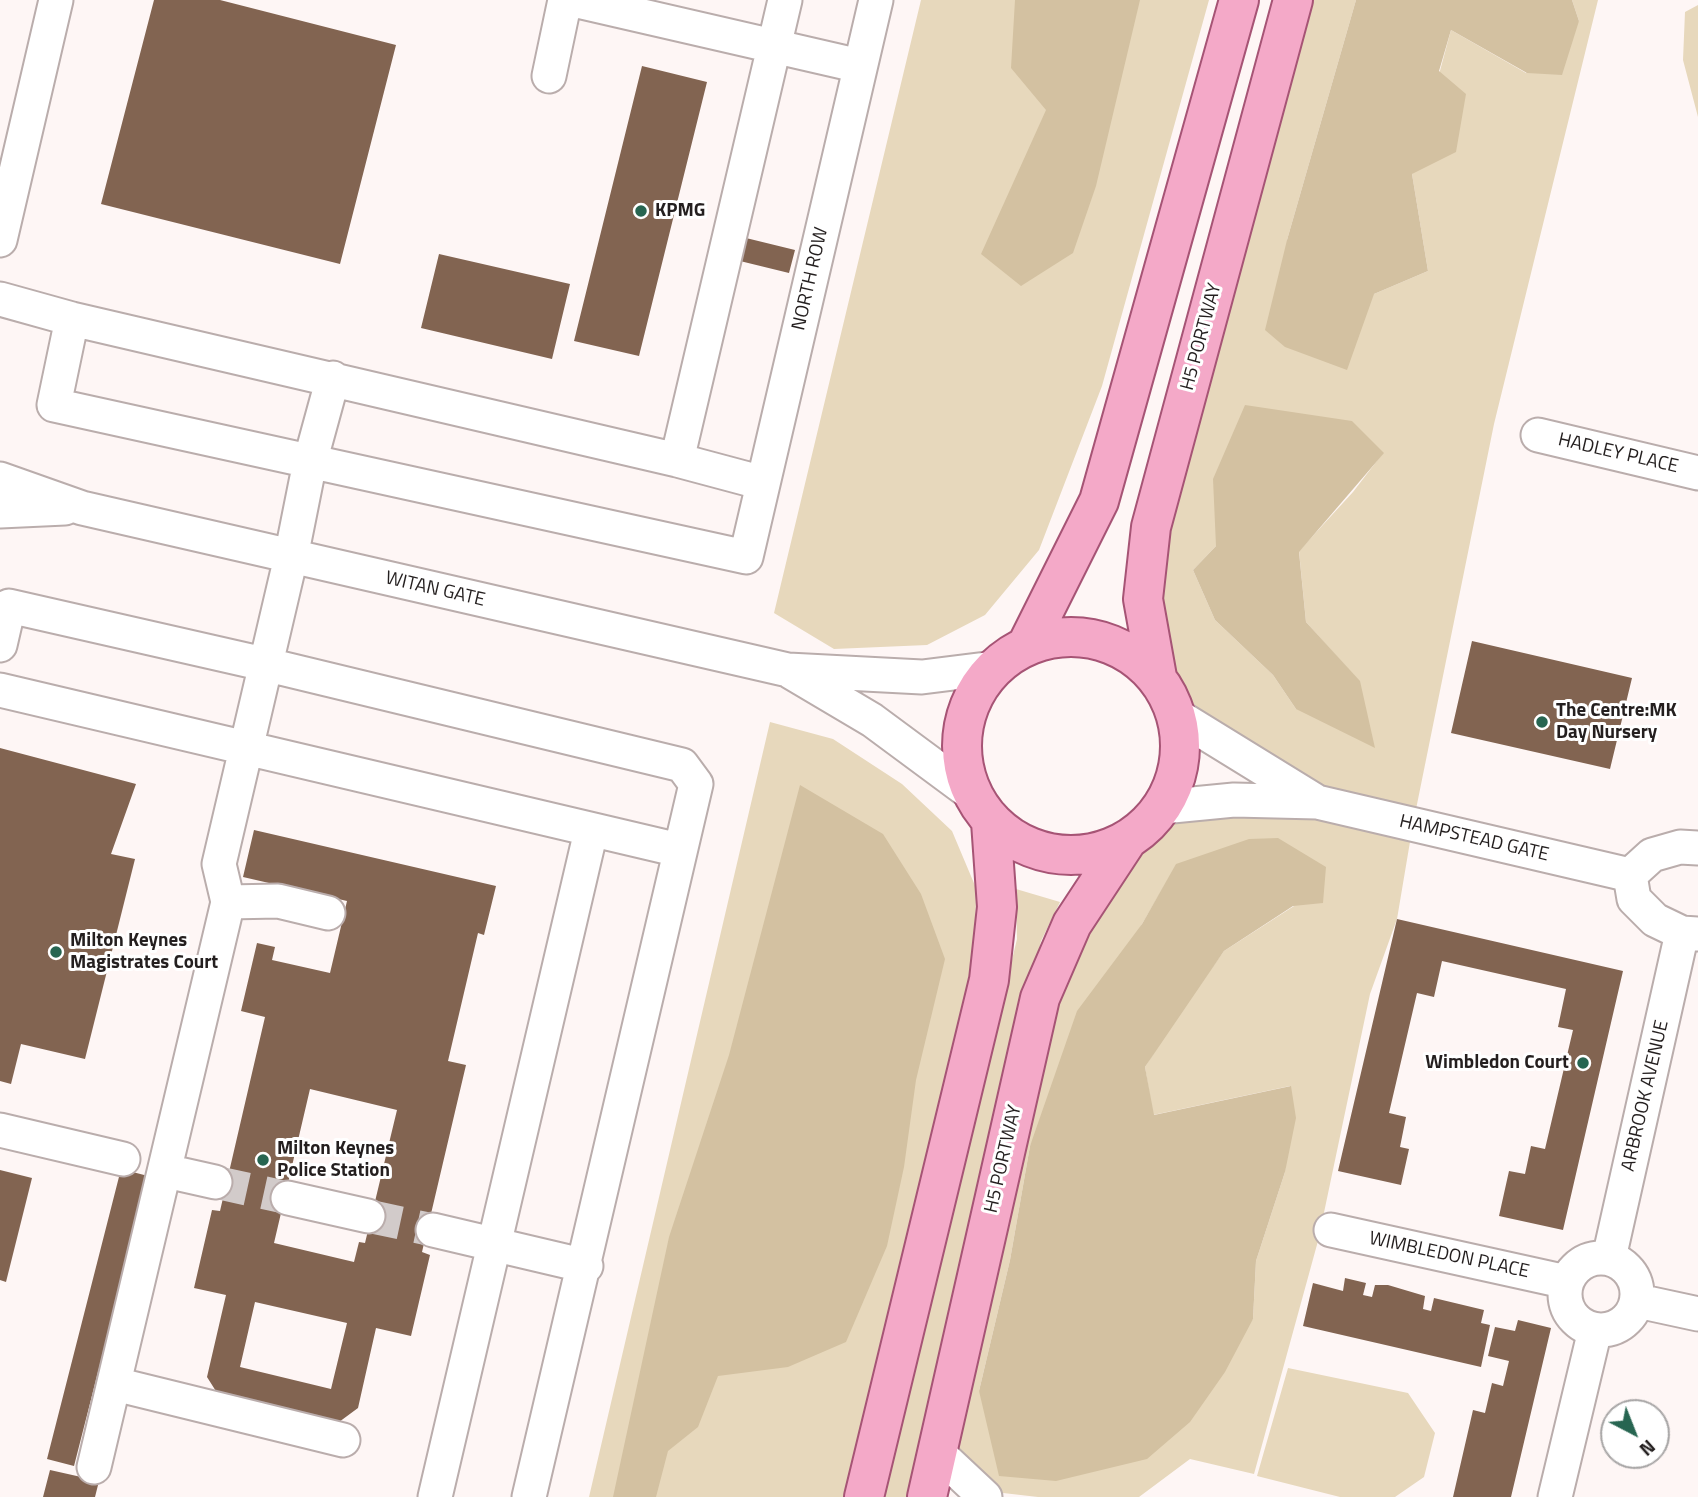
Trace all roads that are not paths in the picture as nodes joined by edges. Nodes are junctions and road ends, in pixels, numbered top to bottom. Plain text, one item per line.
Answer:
1 (55, 0) edge
2 (565, 0) edge
3 (573, 0) edge
4 (785, 0) edge
5 (876, 0) edge
6 (1239, 0) edge
7 (1293, 0) edge
8 (774, 47) junction
9 (860, 66) junction
10 (549, 76) dead end
11 (0, 240) edge
12 (0, 299) edge
13 (72, 319) junction
14 (333, 378) junction
15 (1538, 435) dead end
16 (677, 460) junction
17 (310, 462) junction
18 (1698, 473) edge
19 (0, 479) edge
20 (763, 483) junction
21 (82, 508) junction
22 (0, 511) edge
23 (291, 557) junction
24 (0, 645) edge
25 (1027, 645) junction
26 (264, 664) junction
27 (994, 668) junction
28 (788, 670) junction
29 (1157, 677) junction
30 (0, 690) edge
31 (1176, 715) junction
32 (245, 746) junction
33 (1317, 802) junction
34 (1162, 807) junction
35 (982, 808) junction
36 (591, 831) junction
37 (1128, 839) junction
38 (1698, 848) edge
39 (680, 850) junction
40 (1630, 875) junction
41 (228, 902) junction
42 (328, 913) dead end
43 (1690, 933) edge
44 (0, 1130) edge
45 (123, 1159) dead end
46 (166, 1171) junction
47 (215, 1182) tunnel mouth
48 (288, 1198) tunnel mouth
49 (368, 1216) tunnel mouth
50 (433, 1230) tunnel mouth
51 (1331, 1230) dead end
52 (495, 1245) junction
53 (1609, 1258) junction
54 (586, 1266) junction
55 (1567, 1282) junction
56 (1637, 1301) junction
57 (1698, 1314) edge
58 (1595, 1330) junction
59 (115, 1384) junction
60 (343, 1440) dead end
61 (937, 1452) junction
62 (94, 1467) dead end
63 (435, 1497) edge
64 (529, 1497) edge
65 (864, 1497) edge
66 (926, 1497) edge
67 (985, 1497) edge
68 (1555, 1497) edge

1 - 11 street
2 - 10 street
3 - 8 street
4 - 8 street
5 - 9 street, NORTH ROW
6 - 25 main road
7 - 29 main road, H5 PORTWAY
8 - 9 street
8 - 16 street
9 - 20 street, NORTH ROW
12 - 13 street
13 - 14 street
13 - 17 street
14 - 16 street
14 - 17 street
15 - 18 street, HADLEY PLACE
16 - 20 street
17 - 20 street, NORTH ROW
17 - 23 street
19 - 21 street, WITAN GATE
21 - 22 street, WITAN GATE
21 - 23 street, WITAN GATE
23 - 26 street
23 - 28 street, WITAN GATE
24 - 26 street
25 - 27 main road
25 - 29 main road
26 - 32 street
26 - 39 street
27 - 28 street, WITAN GATE
27 - 35 main road
28 - 35 street, WITAN GATE
29 - 31 main road
30 - 32 street
31 - 33 street, HAMPSTEAD GATE
31 - 34 main road
32 - 36 street
32 - 41 street
33 - 34 street, HAMPSTEAD GATE
33 - 40 street, HAMPSTEAD GATE
34 - 37 main road
35 - 37 main road
35 - 65 main road
36 - 39 street
36 - 52 street
37 - 61 main road, H5 PORTWAY
38 - 40 street
39 - 54 street
40 - 43 street
41 - 42 street
41 - 46 street
43 - 53 street, ARBROOK AVENUE
44 - 45 street
46 - 47 street
46 - 59 street
48 - 49 street
50 - 52 street
51 - 55 street, WIMBLEDON PLACE
52 - 54 street
52 - 63 street
53 - 55 street
53 - 56 street
54 - 64 street
55 - 58 street
56 - 57 street
56 - 58 street
58 - 68 street
59 - 60 street
59 - 62 street
61 - 66 main road, H5 PORTWAY
61 - 67 street

